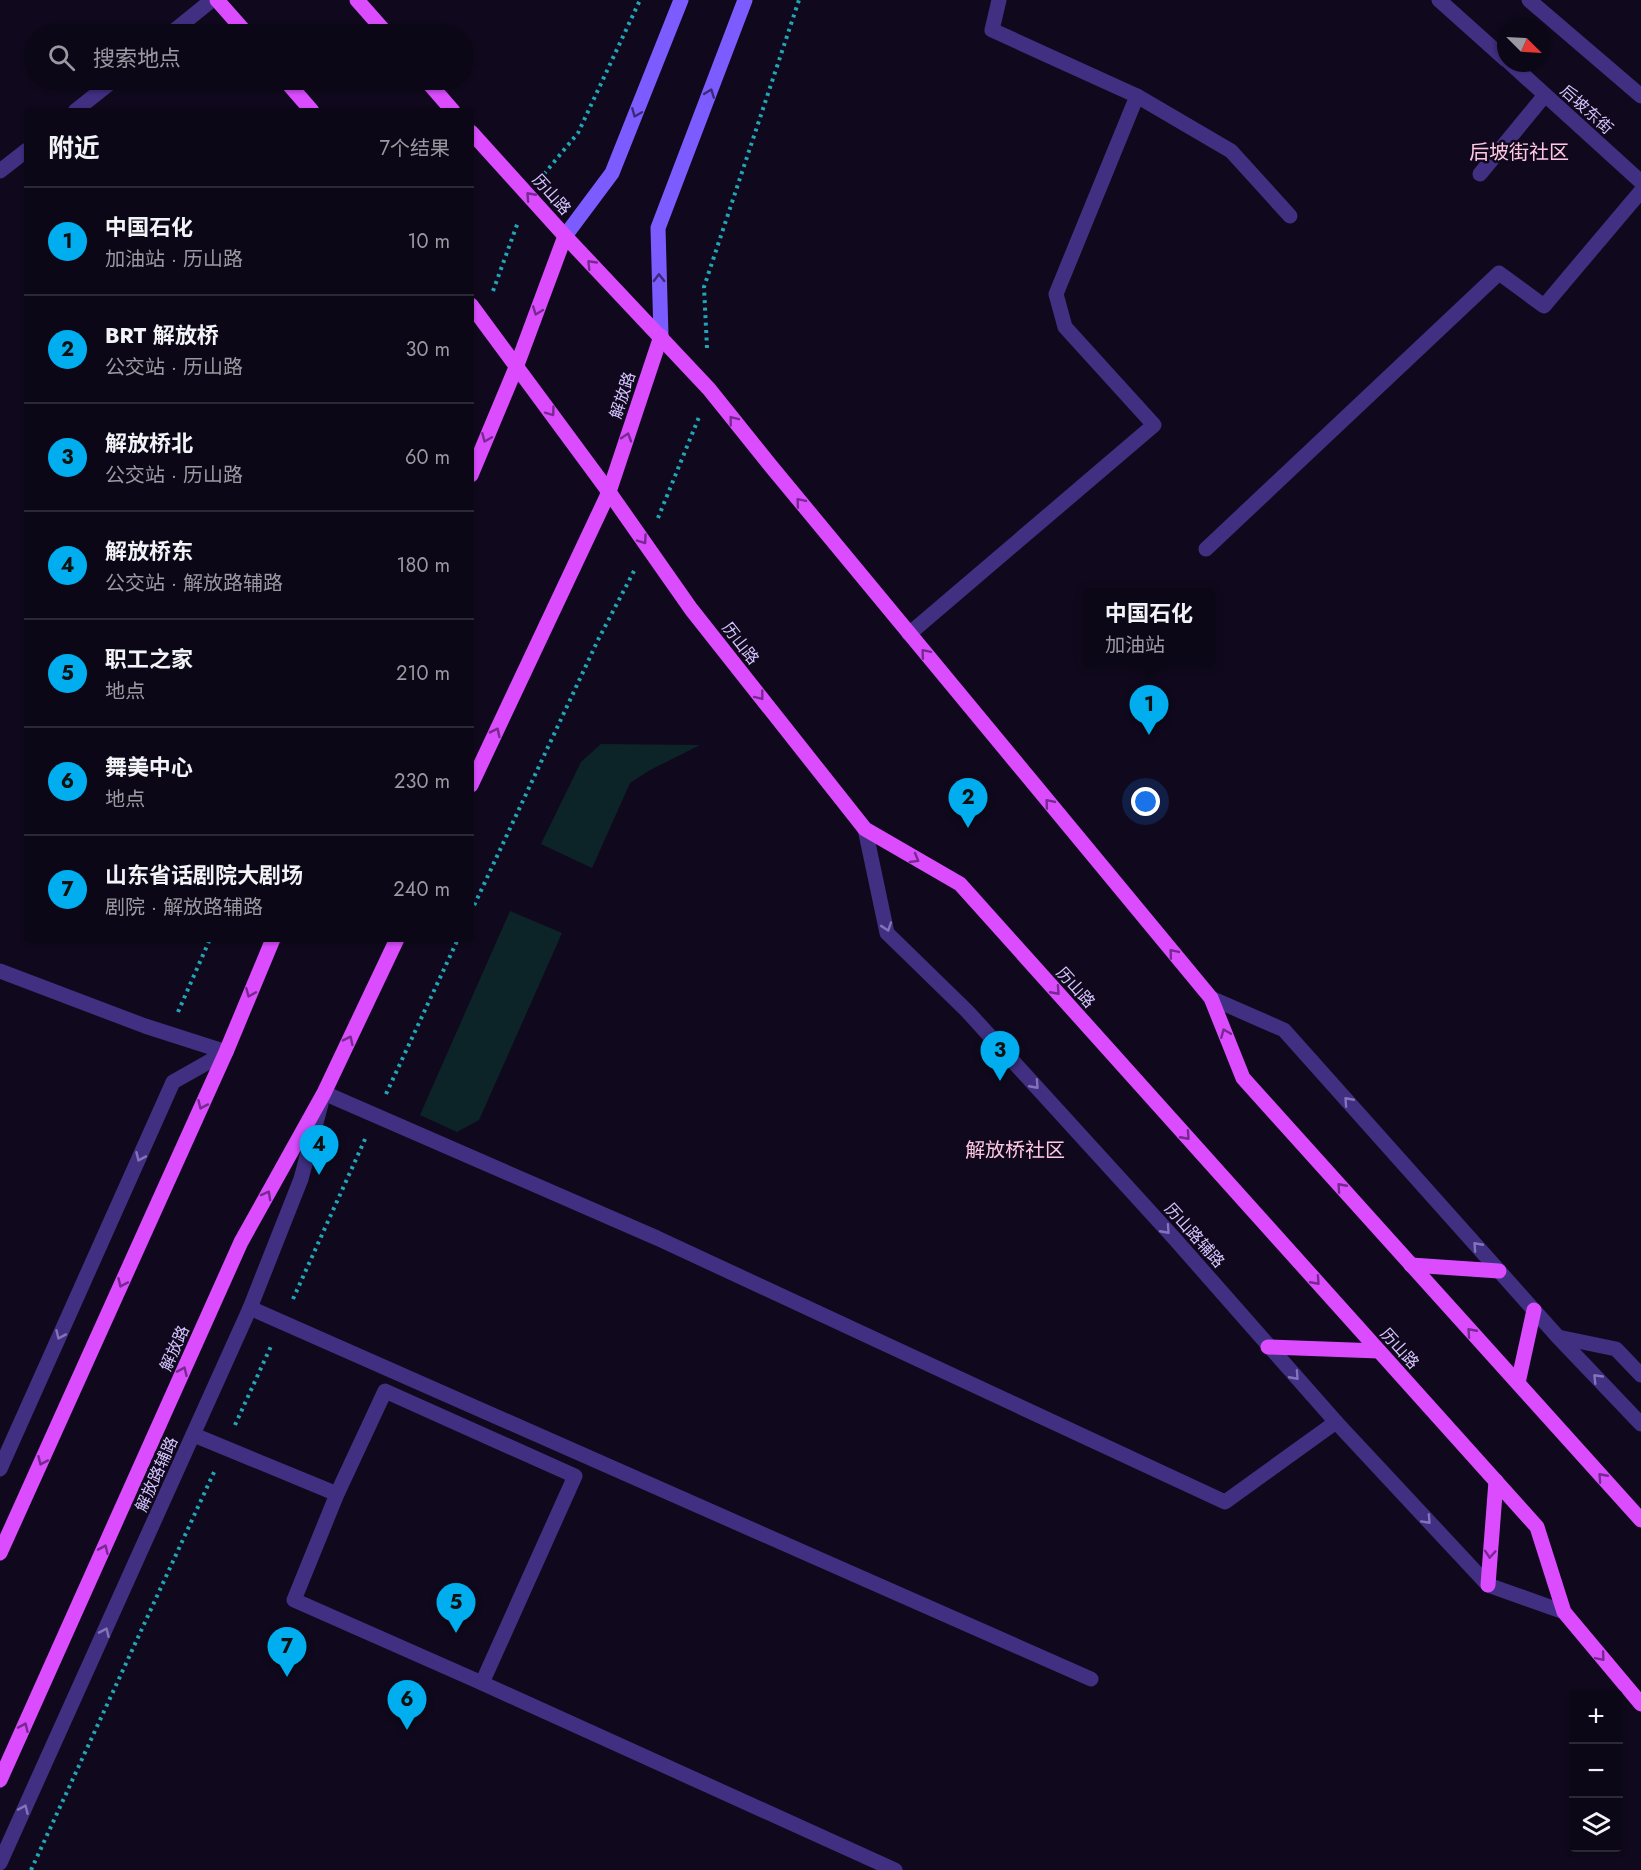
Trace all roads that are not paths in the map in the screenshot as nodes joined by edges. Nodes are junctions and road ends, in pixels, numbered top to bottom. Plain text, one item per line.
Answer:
1 (212, 0) edge
2 (217, 0) edge
3 (357, 0) edge
4 (681, 0) edge
5 (745, 0) edge
6 (999, 0) edge
7 (1440, 0) edge
8 (1529, 0) edge
9 (182, 24) edge
10 (237, 24) edge
11 (378, 24) edge
12 (1497, 52) edge
13 (1520, 72) edge
14 (101, 90) edge
15 (294, 90) edge
16 (435, 90) edge
17 (1545, 95) junction
18 (1137, 96) junction
19 (1641, 96) edge
20 (79, 108) edge
21 (309, 108) edge
22 (450, 108) edge
23 (474, 135) edge
24 (24, 152) edge
25 (0, 171) edge
26 (1480, 174) dead end
27 (1641, 182) edge
28 (1641, 190) edge
29 (1290, 216) dead end
30 (565, 236) junction
31 (474, 310) edge
32 (661, 336) junction
33 (517, 365) junction
34 (474, 468) edge
35 (609, 492) junction
36 (1206, 549) dead end
37 (909, 634) junction
38 (474, 779) edge
39 (865, 829) junction
40 (272, 942) edge
41 (396, 942) edge
42 (0, 971) edge
43 (1211, 998) junction
44 (226, 1052) junction
45 (324, 1093) junction
46 (1411, 1265) junction
47 (1499, 1271) junction
48 (250, 1308) junction
49 (1534, 1310) junction
50 (1558, 1337) junction
51 (1268, 1347) junction
52 (1379, 1351) junction
53 (1641, 1375) edge
54 (1518, 1383) junction
55 (1336, 1422) junction
56 (1641, 1424) edge
57 (194, 1435) junction
58 (0, 1469) edge
59 (1496, 1481) junction
60 (337, 1494) junction
61 (1641, 1520) edge
62 (0, 1554) edge
63 (1488, 1585) junction
64 (1564, 1612) junction
65 (1091, 1679) dead end
66 (482, 1683) junction
67 (1641, 1704) edge
68 (0, 1780) edge
69 (0, 1863) edge
70 (895, 1870) edge

1 - 9 street
2 - 10 main road
3 - 11 main road
4 -> 30 main road
32 -> 5 main road, 解放路
6 - 18 street
7 - 12 street
8 - 19 street
13 - 17 street, 后坡东街
14 - 20 street
15 - 21 main road
16 - 22 main road
17 - 26 street
17 - 27 street, 后坡东街
18 - 29 street
18 - 37 street
30 -> 23 main road, 历山路
24 - 25 street
28 - 36 street
32 -> 30 main road, 历山路
30 -> 33 main road
31 - 33 main road, 历山路
35 -> 32 main road, 解放路
37 -> 32 main road, 历山路
33 -> 34 main road
33 -> 35 main road, 历山路
38 -> 35 main road, 解放路
35 -> 39 main road, 历山路
43 -> 37 main road, 历山路
39 -> 51 street, 历山路辅路
39 -> 52 main road, 历山路
40 -> 44 main road
45 -> 41 main road, 解放路
42 - 44 street
46 -> 43 main road, 历山路
47 -> 43 street
44 -> 58 street
44 -> 62 main road
45 - 48 street, 解放路辅路
45 - 55 street
68 -> 45 main road, 解放路
46 - 47 main road
54 -> 46 main road, 历山路
47 - 49 street
48 - 57 street, 解放路辅路
48 - 65 street
49 - 50 street
49 - 54 main road
50 - 53 street
56 -> 50 street
51 - 52 main road
51 -> 55 street, 历山路辅路
52 - 59 main road, 历山路
61 -> 54 main road, 历山路
55 -> 63 street, 历山路辅路
57 - 60 street
69 -> 57 street, 解放路辅路
59 -> 63 main road
59 - 64 main road, 历山路
60 - 66 street
60 - 66 street
63 - 64 street, 历山路辅路
64 -> 67 main road, 历山路
66 - 70 street

